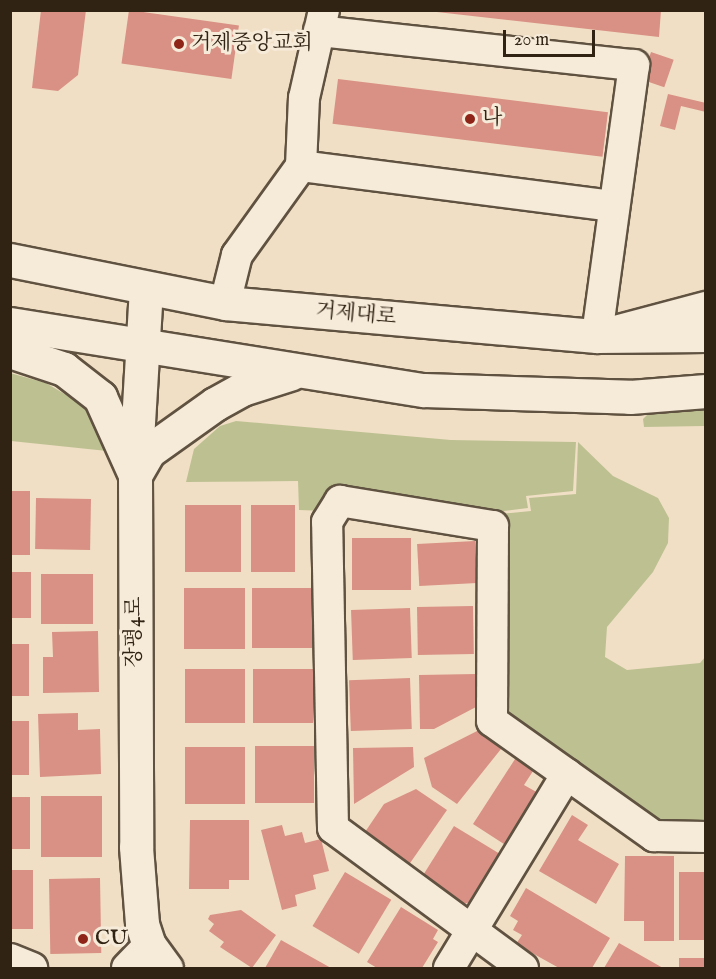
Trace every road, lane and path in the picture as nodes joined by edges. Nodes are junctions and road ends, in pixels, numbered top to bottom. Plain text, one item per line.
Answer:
1 (322, 21) edge
2 (301, 166) junction
3 (612, 206) junction
4 (10, 260) edge
5 (146, 288) junction
6 (225, 303) junction
7 (705, 307) edge
8 (10, 324) edge
9 (705, 335) edge
10 (597, 336) junction
11 (140, 344) junction
12 (10, 351) edge
13 (312, 372) junction
14 (705, 391) edge
15 (135, 476) junction
16 (567, 774) junction
17 (705, 837) edge
18 (471, 933) junction
19 (158, 957) edge
20 (10, 959) edge
21 (32, 969) edge
22 (127, 969) edge
23 (449, 969) edge
24 (523, 969) edge

1 - 2 street
1 - 3 street
2 - 3 street
2 - 6 street
3 - 10 street
4 - 5 main road, 거제대로
5 - 6 main road, 거제대로
5 - 11 main road, 장평4로
6 - 10 main road, 거제대로
7 - 10 street
8 - 11 main road
9 - 10 main road, 거제대로
11 - 13 main road
11 - 15 main road, 장평4로
12 - 15 main road
13 - 14 main road
13 - 15 main road
15 - 19 main road, 장평4로
16 - 17 street
16 - 18 street
16 - 18 street
18 - 23 street
18 - 24 street
19 - 22 street
20 - 21 street

